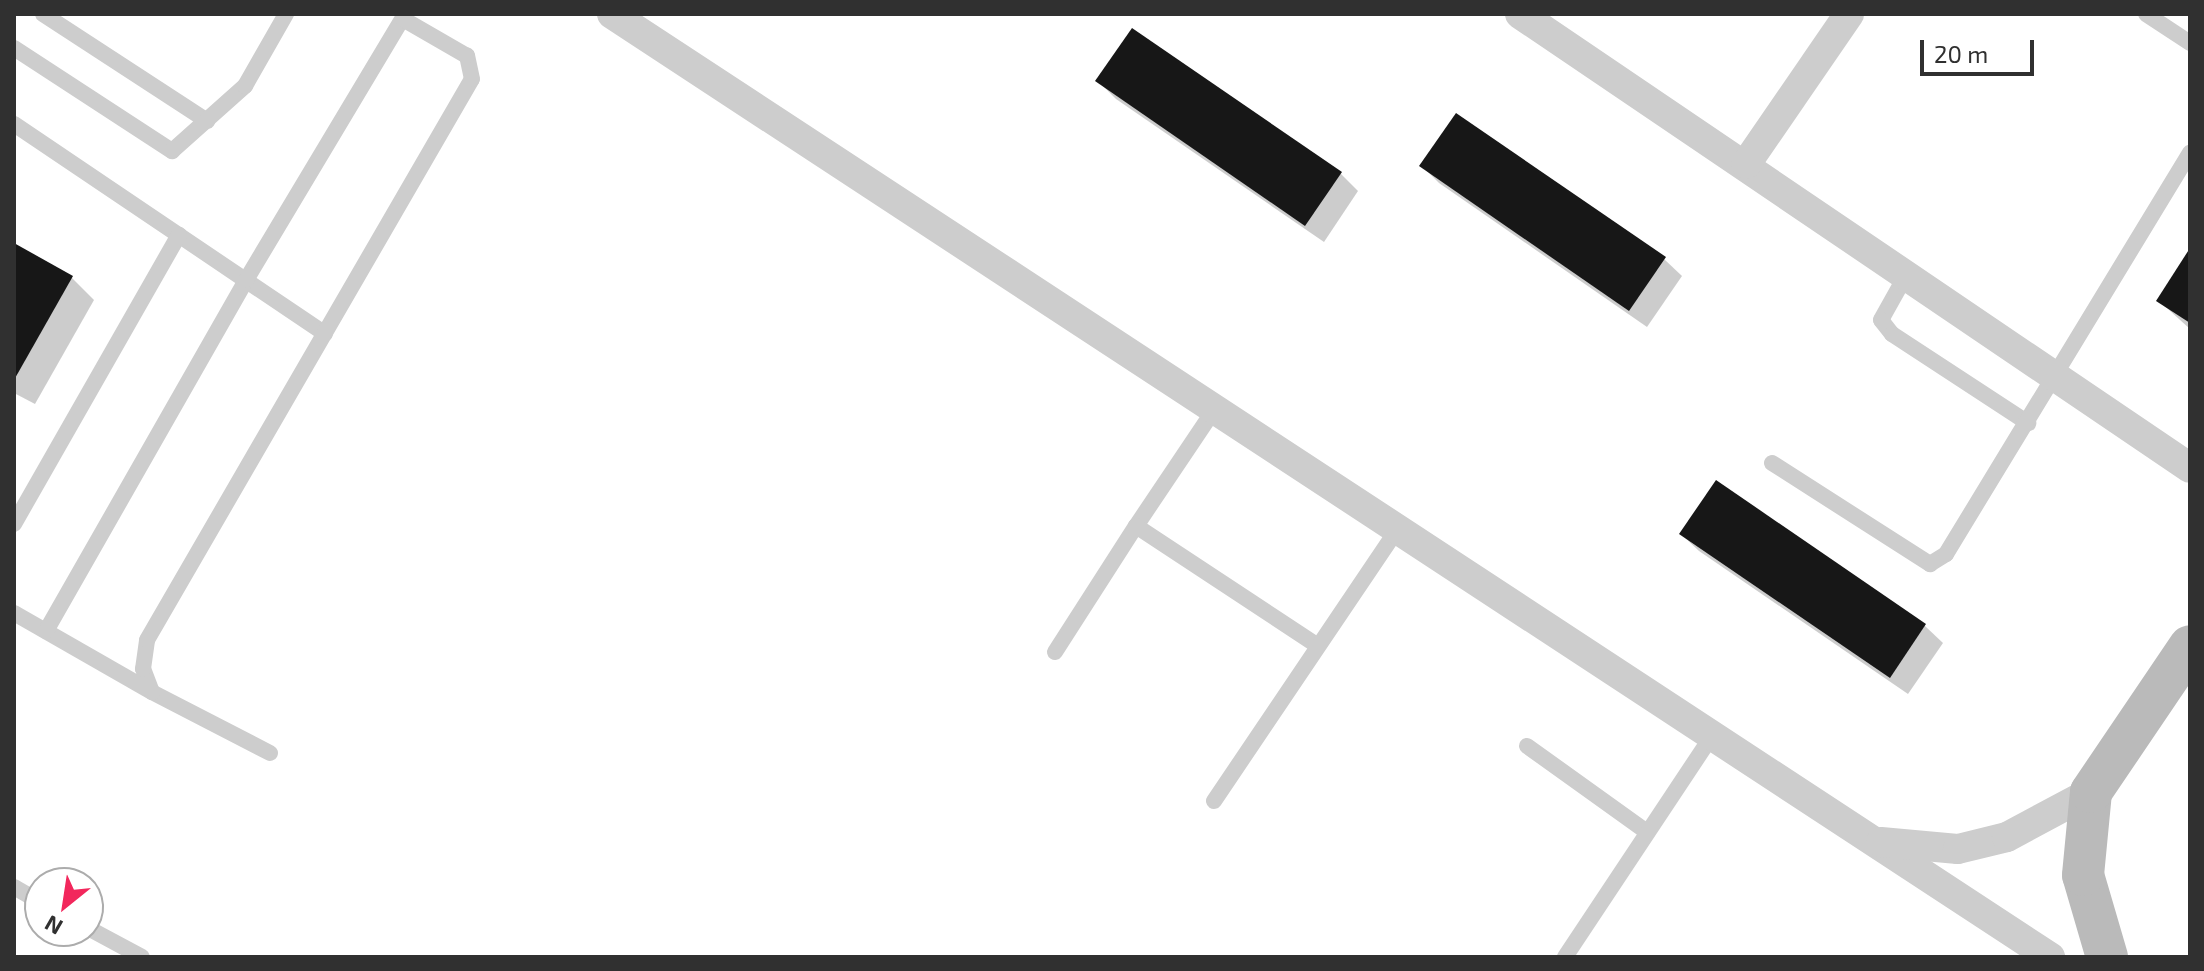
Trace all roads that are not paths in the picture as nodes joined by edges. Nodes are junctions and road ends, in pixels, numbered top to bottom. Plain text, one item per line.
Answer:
1 (43, 14) edge
2 (612, 14) edge
3 (1520, 14) edge
4 (1849, 14) edge
5 (2146, 14) edge
6 (281, 16) edge
7 (404, 17) edge
8 (2190, 43) edge
9 (14, 48) edge
10 (207, 121) junction
11 (14, 124) edge
12 (2190, 152) edge
13 (1746, 164) junction
14 (179, 235) junction
15 (1905, 277) junction
16 (246, 280) junction
17 (325, 334) junction
18 (2054, 378) junction
19 (1214, 410) junction
20 (2028, 423) junction
21 (1772, 463) dead end
22 (2190, 468) edge
23 (14, 524) edge
24 (1136, 526) junction
25 (1397, 530) junction
26 (14, 613) edge
27 (46, 631) junction
28 (1318, 646) junction
29 (2190, 646) edge
30 (1055, 652) dead end
31 (152, 692) junction
32 (1711, 737) junction
33 (1527, 746) dead end
34 (270, 753) dead end
35 (2091, 792) junction
36 (1214, 801) dead end
37 (1647, 832) junction
38 (1871, 840) junction
39 (104, 937) edge
40 (142, 957) edge
41 (1565, 957) edge
42 (2050, 957) edge
43 (2107, 957) edge

1 - 10 lane
2 - 19 street
3 - 13 street
4 - 13 street
5 - 8 lane
6 - 10 lane
7 - 16 lane
7 - 17 lane
9 - 10 lane
11 - 14 lane
12 - 18 lane
13 - 15 street
14 - 16 lane
14 - 23 lane
15 - 18 street
15 - 20 lane
16 - 17 lane
16 - 27 lane
17 - 31 lane
18 - 20 lane
18 - 22 street
19 - 24 lane
19 - 25 street
20 - 21 lane
24 - 28 lane
24 - 30 lane
25 - 28 lane
25 - 32 street
26 - 27 lane
27 - 31 lane
28 - 36 lane
29 - 35 street
31 - 34 lane
32 - 37 lane
32 - 38 street
33 - 37 lane
35 - 38 street
35 - 43 street
37 - 41 lane
38 - 42 street
39 - 40 lane

